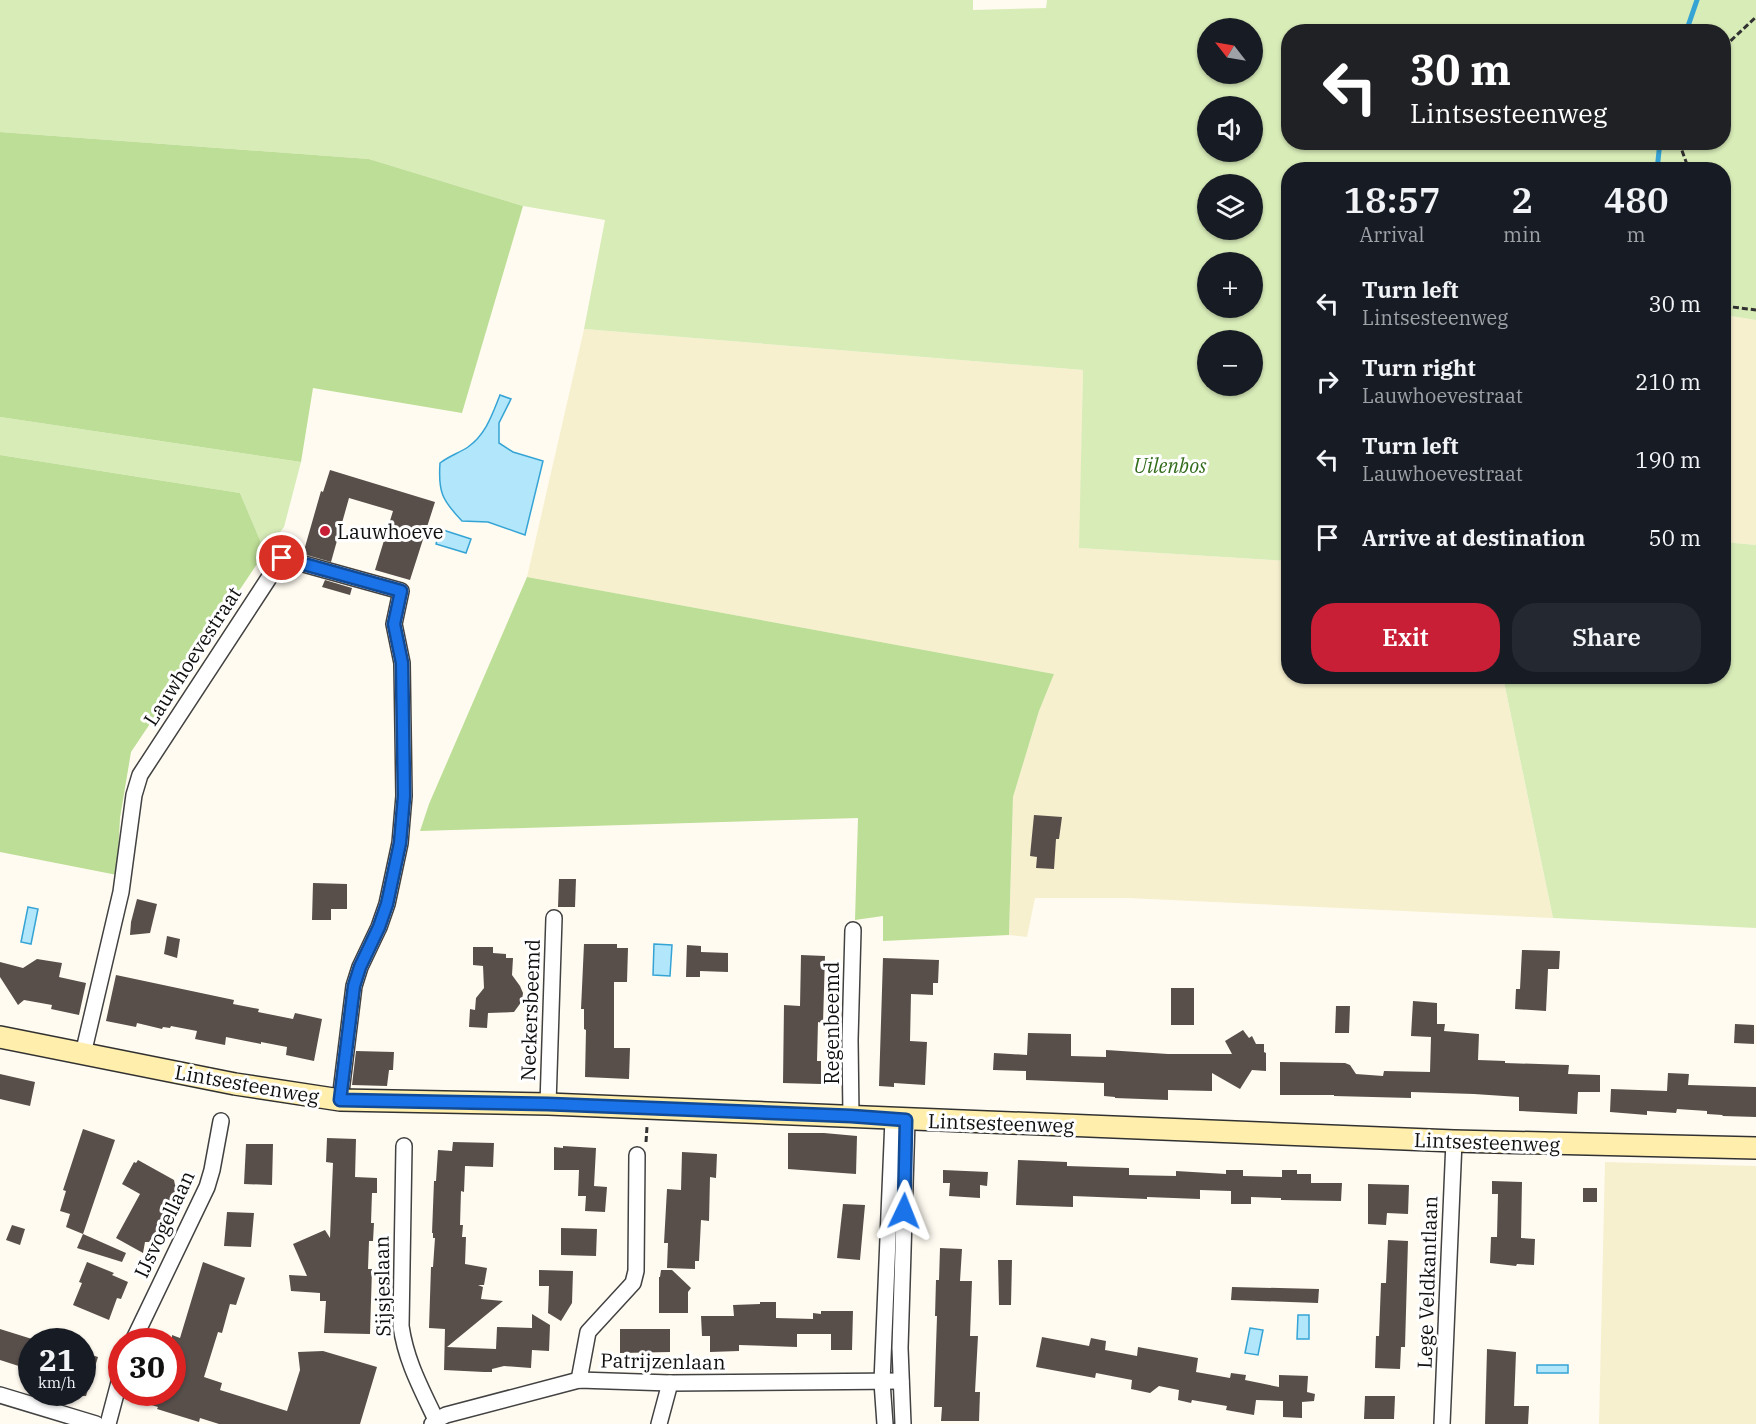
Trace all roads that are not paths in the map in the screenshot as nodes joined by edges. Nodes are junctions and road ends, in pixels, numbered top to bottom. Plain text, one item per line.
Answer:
1 (554, 918) dead end
2 (853, 930) dead end
3 (0, 1037) edge
4 (83, 1054) junction
5 (340, 1100) junction
6 (548, 1104) junction
7 (851, 1116) junction
8 (899, 1120) junction
9 (221, 1121) dead end
10 (1454, 1141) junction
11 (404, 1146) dead end
12 (1756, 1148) edge
13 (637, 1155) road end
14 (139, 1328) edge
15 (579, 1380) junction
16 (901, 1381) junction
17 (882, 1382) junction
18 (670, 1383) junction
19 (0, 1395) edge
20 (113, 1406) edge
21 (434, 1422) edge
22 (96, 1424) edge
23 (108, 1424) edge
24 (659, 1424) edge
25 (885, 1424) edge
26 (903, 1424) edge
27 (1442, 1424) edge

1 - 6 street, Neckersbeemd
2 - 7 street, Regenbeemd
3 - 4 street, Lintsesteenweg
4 - 5 street, Lintsesteenweg
4 - 5 street, Lauwhoevestraat
5 - 6 street, Lintsesteenweg
6 - 7 street, Lintsesteenweg
7 - 8 street, Lintsesteenweg
8 - 10 street, Lintsesteenweg
8 - 16 street
8 - 17 street
9 - 14 street, IJsvogellaan
10 - 12 street, Lintsesteenweg
10 - 27 street, Lege Veldkantlaan
11 - 21 street, Sijsjeslaan
13 - 15 street
15 - 18 street, Patrijzenlaan
15 - 21 street, Patrijzenlaan
16 - 17 street, Patrijzenlaan
16 - 26 street
17 - 18 street, Patrijzenlaan
17 - 25 street
18 - 24 street
19 - 22 street
20 - 23 street

